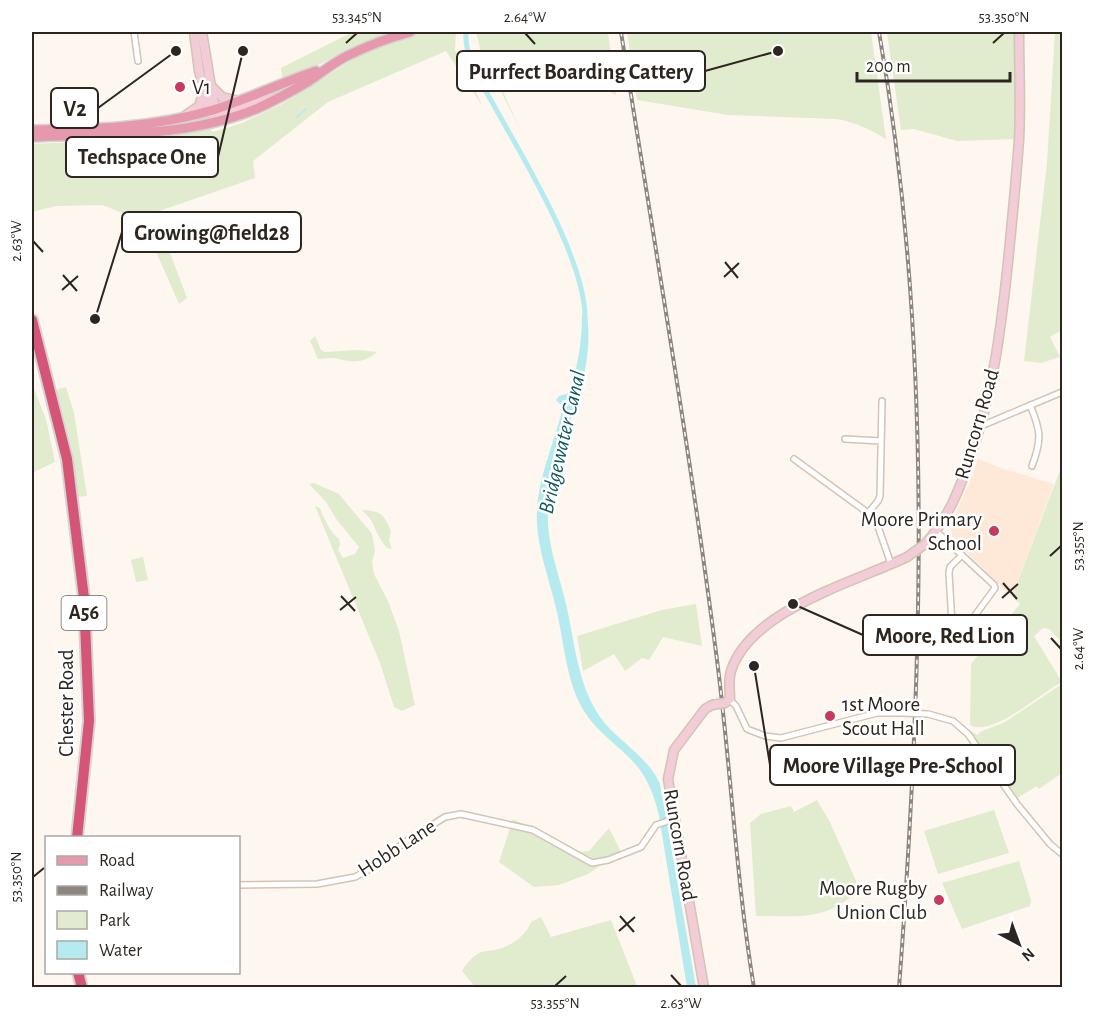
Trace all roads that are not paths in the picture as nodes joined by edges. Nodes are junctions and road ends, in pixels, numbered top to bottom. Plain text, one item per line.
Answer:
1 (134, 32) edge
2 (194, 32) edge
3 (202, 32) edge
4 (410, 32) edge
5 (1019, 32) edge
6 (136, 48) junction
7 (128, 49) dead end
8 (138, 60) dead end
9 (327, 68) junction
10 (206, 88) junction
11 (285, 95) junction
12 (240, 101) junction
13 (212, 111) junction
14 (183, 117) junction
15 (204, 124) junction
16 (32, 135) edge
17 (32, 320) edge
18 (32, 341) edge
19 (50, 391) junction
20 (1062, 392) edge
21 (882, 401) dead end
22 (1030, 405) junction
23 (981, 426) junction
24 (845, 439) dead end
25 (881, 441) junction
26 (794, 459) dead end
27 (1032, 466) dead end
28 (869, 512) junction
29 (937, 532) junction
30 (962, 555) junction
31 (891, 564) junction
32 (727, 702) junction
33 (672, 820) junction
34 (77, 836) edge
35 (1062, 854) edge
36 (240, 885) edge
37 (704, 987) edge

1 - 6 street
2 - 10 street
3 - 10 street
4 - 9 main road
5 - 23 street, Runcorn Road
6 - 7 street
6 - 8 street
9 - 11 main road
9 - 12 main road
10 - 12 street
10 - 13 street
10 - 14 street
11 - 13 street
11 - 15 main road
12 - 13 main road
13 - 14 main road
13 - 15 street
14 - 16 main road
15 - 16 main road
17 - 19 highway, Chester Road / A56
18 - 19 highway, Chester Road / A56
19 - 34 highway, Chester Road / A56
20 - 22 street
21 - 25 street
22 - 23 street
22 - 27 street
23 - 29 street, Runcorn Road
24 - 25 street
25 - 28 street
26 - 28 street
28 - 31 street
29 - 30 street
29 - 31 street, Runcorn Road, bridge
30 - 30 street
31 - 32 street, Runcorn Road
32 - 33 street, Runcorn Road, bridge
32 - 35 street, bridge
33 - 36 street, Hobb Lane
33 - 37 street, Runcorn Road

